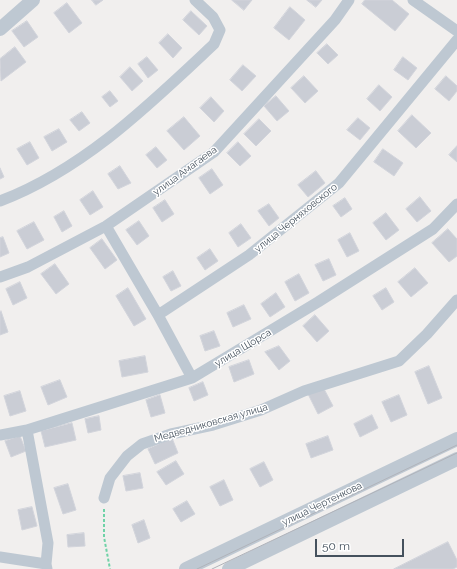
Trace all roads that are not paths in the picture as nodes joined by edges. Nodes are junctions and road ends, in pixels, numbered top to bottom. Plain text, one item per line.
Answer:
1 (33, 0) edge
2 (195, 0) edge
3 (349, 0) edge
4 (413, 0) edge
5 (0, 29) edge
6 (457, 31) edge
7 (457, 40) edge
8 (0, 201) edge
9 (457, 204) edge
10 (106, 226) junction
11 (0, 277) edge
12 (457, 300) edge
13 (158, 315) junction
14 (192, 378) junction
15 (27, 430) junction
16 (0, 435) edge
17 (457, 439) edge
18 (457, 459) edge
19 (104, 498) road end
20 (0, 557) edge
21 (47, 566) edge
22 (186, 569) edge
23 (229, 569) edge

1 - 5 street
2 - 8 street
3 - 10 street, улица Амагаева
4 - 6 street
7 - 13 street, улица Черняховского
9 - 14 street, улица Щорса
10 - 11 street, улица Амагаева
10 - 13 street
12 - 19 street, Медведниковская улица
13 - 14 street
14 - 15 street, улица Щорса
15 - 16 street, улица Щорса
15 - 21 street
17 - 22 street, улица Чертенкова
18 - 23 street, улица Чертенкова
20 - 21 street

